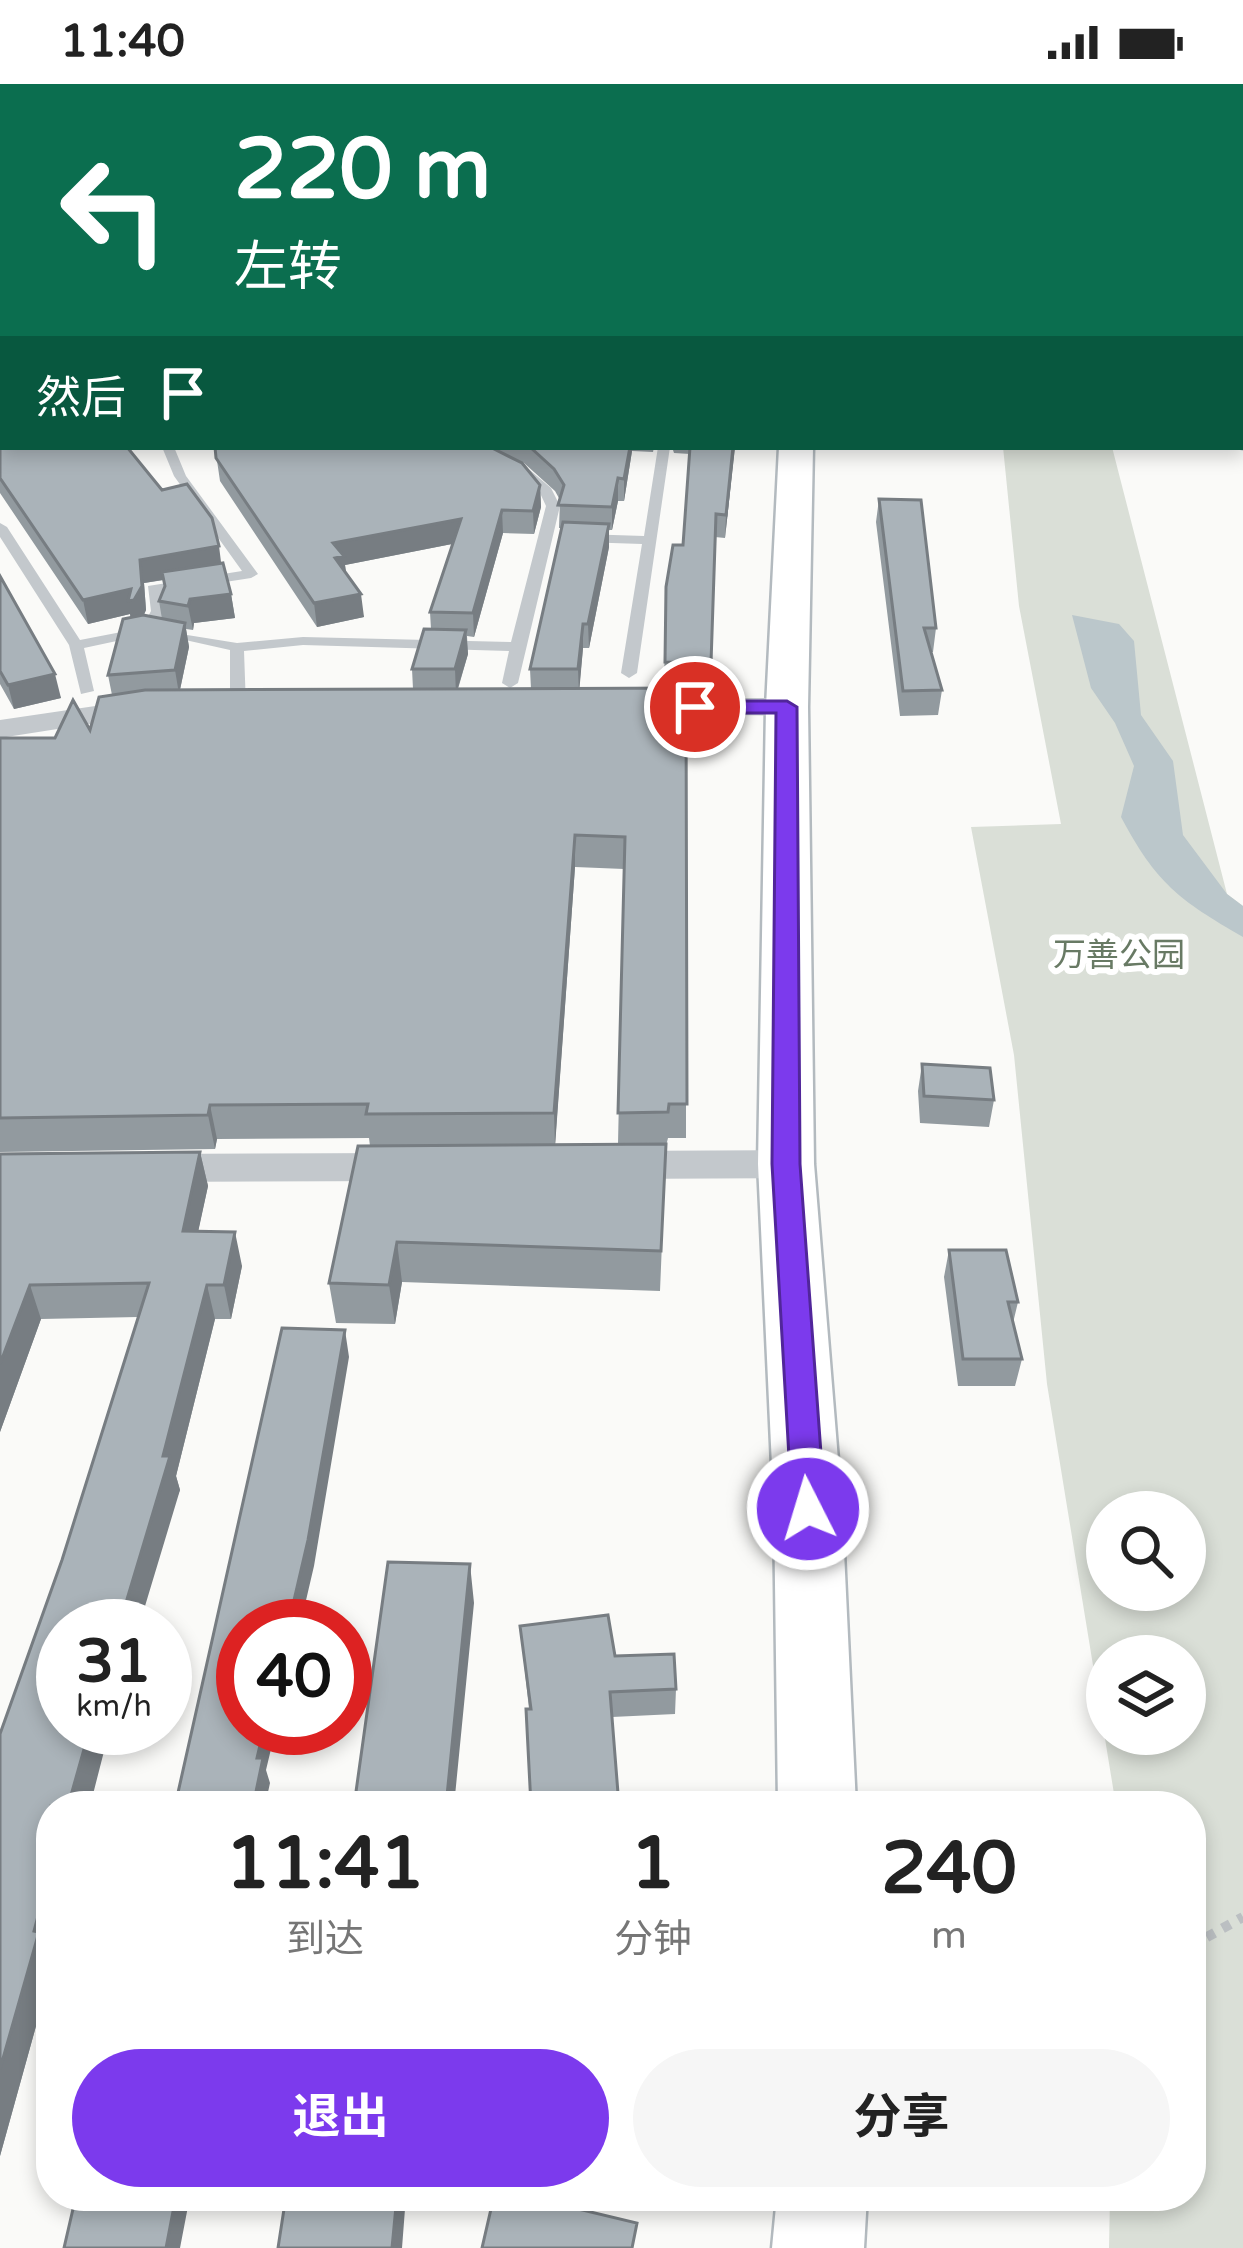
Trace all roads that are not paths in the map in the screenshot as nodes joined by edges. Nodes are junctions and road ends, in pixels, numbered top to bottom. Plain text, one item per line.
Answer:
1 (169, 450) edge
2 (663, 450) edge
3 (796, 450) edge
4 (508, 460) edge
5 (0, 526) edge
6 (548, 536) junction
7 (647, 540) junction
8 (148, 631) junction
9 (76, 645) junction
10 (237, 647) junction
11 (517, 647) junction
12 (629, 673) dead end
13 (86, 691) dead end
14 (512, 699) edge
15 (173, 707) edge
16 (239, 707) edge
17 (596, 707) edge
18 (787, 707) junction
19 (0, 729) edge
20 (786, 1164) junction
21 (453, 1166) edge
22 (572, 1166) edge
23 (119, 1168) edge
24 (817, 1791) edge
25 (821, 2211) edge
26 (818, 2248) edge

1 - 8 lane
2 - 7 lane
3 - 18 street
4 - 6 lane
5 - 9 lane
6 - 7 lane
6 - 11 lane
7 - 12 lane
8 - 9 lane
8 - 10 lane
9 - 13 lane
10 - 11 lane
10 - 16 lane
11 - 14 lane
15 - 19 street
17 - 18 street
18 - 20 street
20 - 22 street
20 - 24 street
21 - 23 street
25 - 26 street

